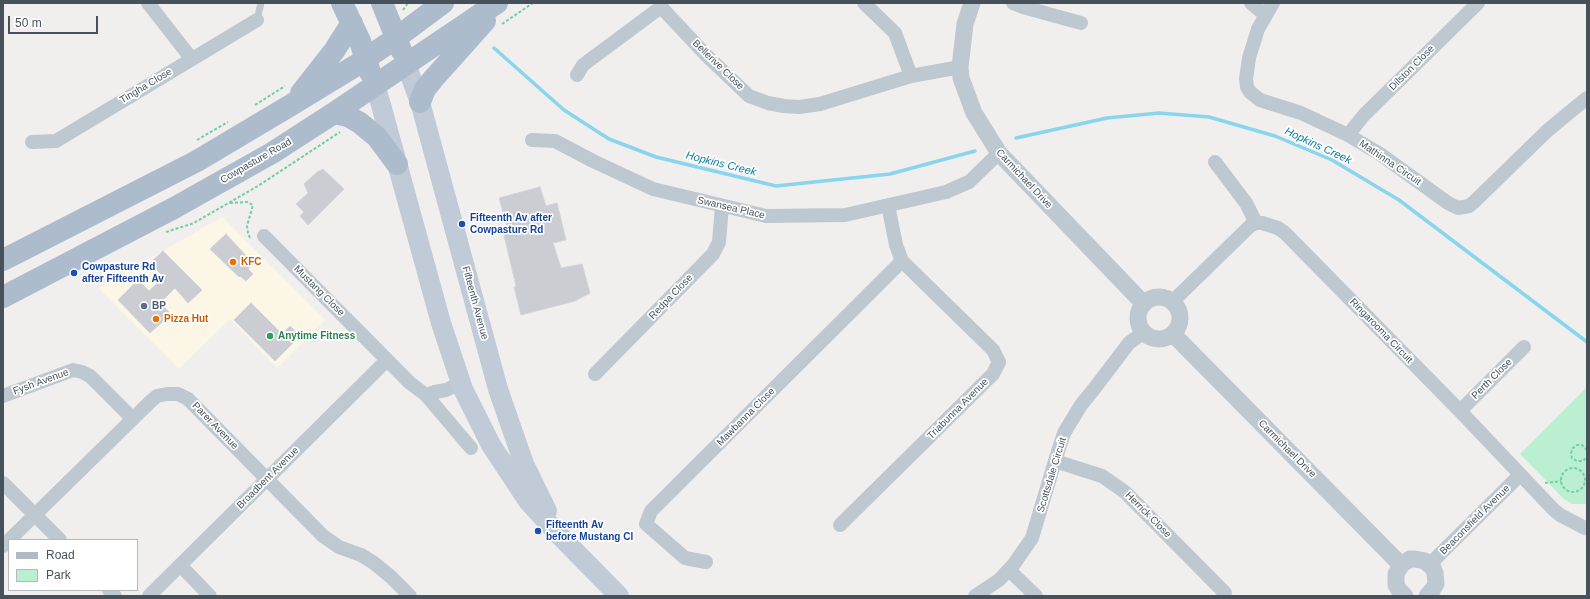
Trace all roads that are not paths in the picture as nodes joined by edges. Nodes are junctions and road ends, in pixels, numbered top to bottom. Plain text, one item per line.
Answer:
1 (148, 3) edge
2 (261, 3) edge
3 (342, 3) edge
4 (382, 3) edge
5 (497, 3) edge
6 (503, 3) edge
7 (864, 3) edge
8 (972, 3) edge
9 (1013, 3) edge
10 (1251, 3) edge
11 (1273, 3) edge
12 (1478, 3) edge
13 (427, 5) edge
14 (1265, 15) junction
15 (257, 20) joint
16 (352, 23) junction
17 (1081, 23) dead end
18 (396, 38) junction
19 (191, 58) junction
20 (366, 59) junction
21 (406, 64) junction
22 (960, 67) junction
23 (578, 75) dead end
24 (911, 76) junction
25 (374, 85) junction
26 (1586, 101) edge
27 (420, 102) junction
28 (291, 105) junction
29 (334, 113) junction
30 (1348, 135) junction
31 (532, 140) dead end
32 (32, 142) dead end
33 (998, 153) junction
34 (1214, 162) dead end
35 (397, 164) junction
36 (888, 205) junction
37 (722, 206) junction
38 (1256, 223) junction
39 (264, 236) road end
40 (3, 260) edge
41 (902, 261) junction
42 (3, 297) edge
43 (1172, 302) junction
44 (1144, 304) junction
45 (1144, 332) junction
46 (1173, 334) junction
47 (1524, 347) dead end
48 (387, 360) junction
49 (595, 374) dead end
50 (461, 383) junction
51 (426, 395) junction
52 (3, 396) edge
53 (1460, 411) junction
54 (133, 418) junction
55 (471, 448) dead end
56 (1055, 461) junction
57 (1520, 475) junction
58 (267, 479) junction
59 (3, 483) edge
60 (35, 515) junction
61 (840, 525) dead end
62 (1585, 528) dead end
63 (560, 536) junction
64 (10, 539) edge
65 (59, 539) edge
66 (706, 562) dead end
67 (1430, 564) junction
68 (1401, 565) junction
69 (180, 566) junction
70 (1009, 570) junction
71 (1225, 593) dead end
72 (1402, 595) edge
73 (1430, 595) edge
74 (149, 596) edge
75 (210, 596) edge
76 (410, 596) edge
77 (620, 596) edge
78 (975, 596) edge
79 (1036, 596) edge

1 - 19 street
2 - 15 lane
3 - 16 main road
4 - 18 main road
5 - 21 main road, Cowpasture Road
6 - 27 main road
7 - 24 street
8 - 22 street, Carmichael Drive
9 - 17 street
10 - 14 street
11 - 14 street, Mathinna Circuit
12 - 30 street, Dilston Close
13 - 18 main road
14 - 30 street, Mathinna Circuit
15 - 19 street, Tingha Close
16 - 20 main road
16 - 28 main road
18 - 20 main road
18 - 21 main road
19 - 32 street, Tingha Close
20 - 25 main road
20 - 28 main road
21 - 25 main road, Cowpasture Road
21 - 27 main road, Fifteenth Avenue
22 - 24 street, Bellerive Close
22 - 33 street, Carmichael Drive
23 - 24 street, Bellerive Close
25 - 29 main road, Cowpasture Road
25 - 35 main road, Fifteenth Avenue
26 - 30 street, Mathinna Circuit
27 - 63 main road, Fifteenth Avenue
28 - 40 main road
29 - 35 main road
29 - 42 main road, Cowpasture Road
31 - 37 street, Swansea Place
33 - 36 street, Swansea Place
33 - 44 street, Carmichael Drive
34 - 38 street
35 - 50 main road, Fifteenth Avenue
36 - 37 street, Swansea Place
36 - 41 street, Triabunna Avenue
37 - 49 street, Redpa Close
38 - 43 street
38 - 53 street, Ringarooma Circuit
39 - 48 street, Mustang Close
41 - 61 street, Triabunna Avenue
41 - 66 street, Mawbanna Close
43 - 44 street
43 - 46 street
44 - 45 street
45 - 46 street
45 - 56 street, Scottsdale Circuit
46 - 68 street, Carmichael Drive
47 - 53 street, Perth Close
48 - 51 street, Mustang Close
48 - 58 street, Broadbent Avenue
50 - 51 street
50 - 63 main road, Fifteenth Avenue
51 - 55 street, Mustang Close
52 - 54 street, Fysh Avenue
53 - 57 street, Ringarooma Circuit
54 - 58 street, Parer Avenue
54 - 60 street, Parer Avenue
56 - 70 street, Scottsdale Circuit
56 - 71 street, Herrick Close
57 - 62 street, Ringarooma Circuit
57 - 67 street, Beaconsfield Avenue
58 - 69 street, Broadbent Avenue
58 - 76 street, Parer Avenue
59 - 60 street
60 - 64 street, Parer Avenue
60 - 65 street
63 - 77 main road, Fifteenth Avenue
67 - 68 street
67 - 73 street
68 - 72 street
69 - 74 street, Broadbent Avenue
69 - 75 street
70 - 78 street, Scottsdale Circuit
70 - 79 street

